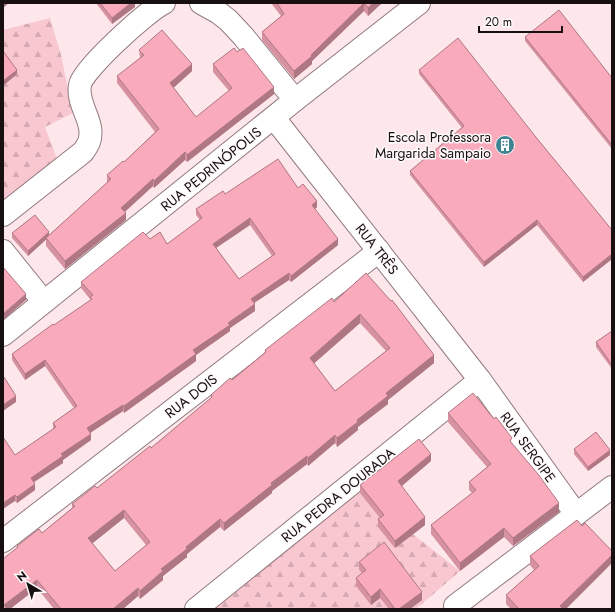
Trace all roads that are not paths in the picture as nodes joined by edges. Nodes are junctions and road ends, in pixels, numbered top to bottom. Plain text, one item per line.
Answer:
1 (164, 3) edge
2 (419, 3) edge
3 (217, 6) edge
4 (295, 100) junction
5 (274, 118) junction
6 (3, 215) edge
7 (3, 251) edge
8 (379, 251) junction
9 (44, 302) junction
10 (3, 335) edge
11 (480, 380) junction
12 (612, 487) edge
13 (576, 514) junction
14 (3, 541) edge
15 (456, 606) dead end
16 (196, 609) edge

1 - 6 street
2 - 4 street, RUA PEDRINÓPOLIS
3 - 4 street
4 - 5 street, RUA PEDRINÓPOLIS
5 - 8 street, RUA TRÊS
5 - 9 street, RUA PEDRINÓPOLIS
7 - 9 street
8 - 11 street, RUA TRÊS
8 - 14 street, RUA DOIS
9 - 10 street, RUA PEDRINÓPOLIS
11 - 13 street, RUA SERGIPE
11 - 16 street, RUA PEDRA DOURADA
12 - 13 street
13 - 15 street

